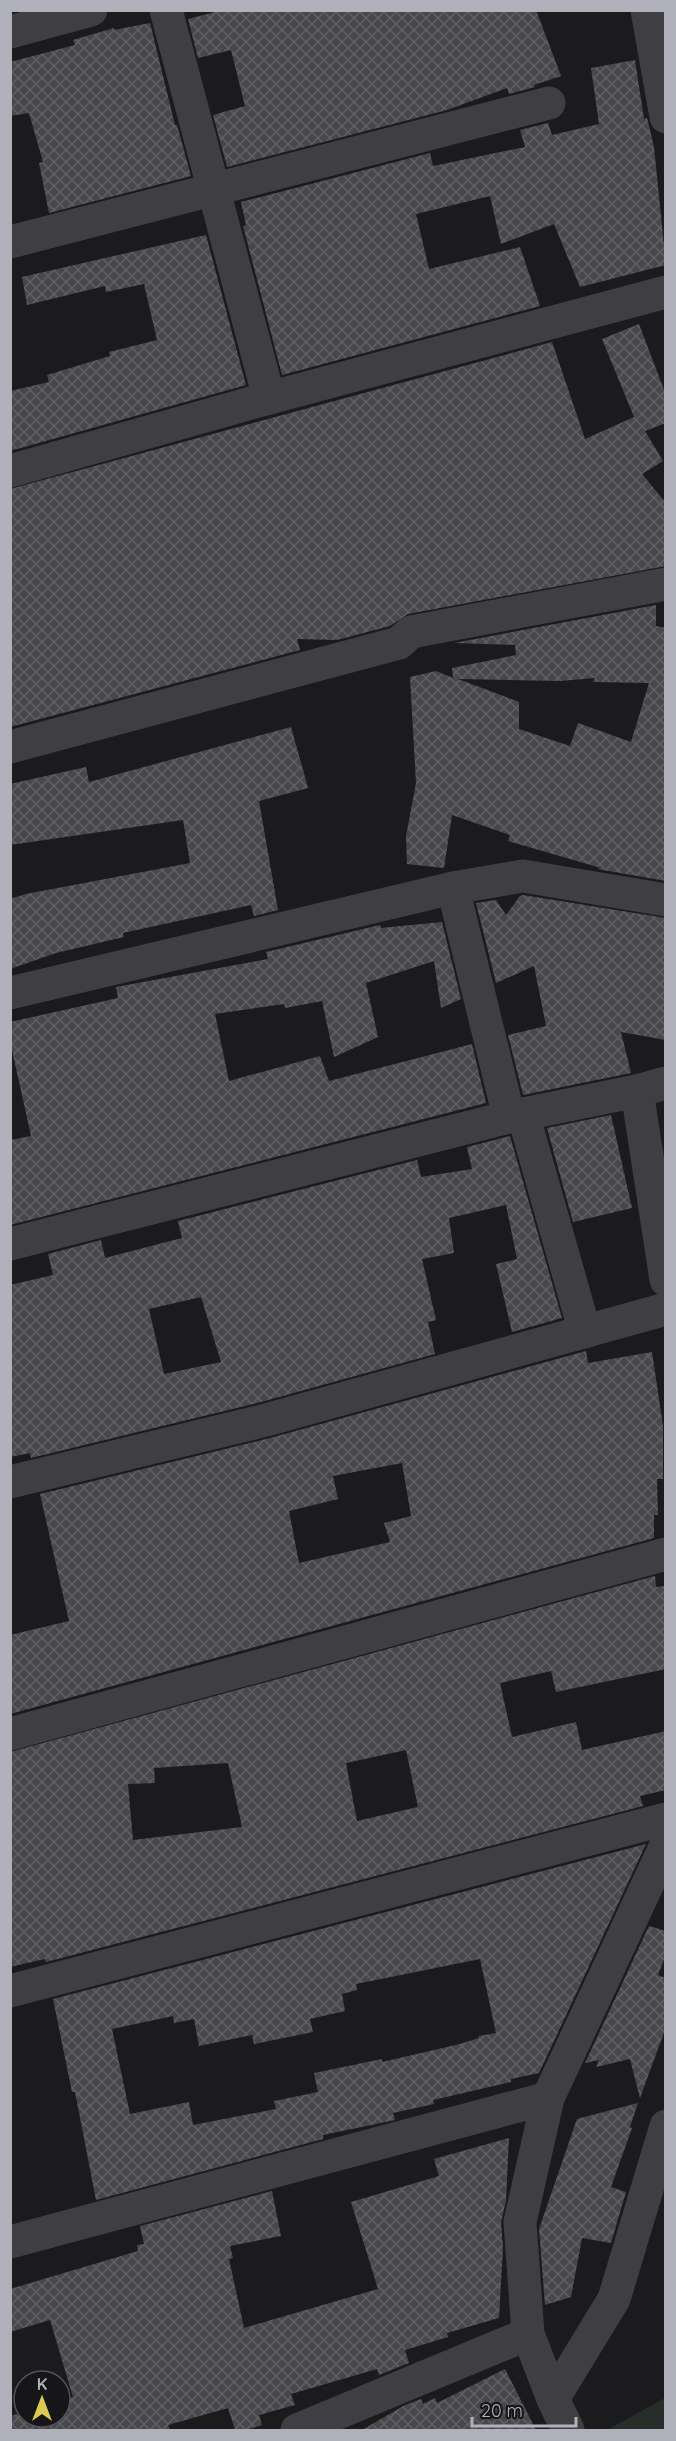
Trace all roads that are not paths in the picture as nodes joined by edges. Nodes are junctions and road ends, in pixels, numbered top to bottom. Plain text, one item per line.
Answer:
1 (90, 10) edge
2 (166, 10) edge
3 (646, 10) edge
4 (10, 32) edge
5 (549, 103) dead end
6 (666, 117) edge
7 (215, 188) junction
8 (10, 242) edge
9 (666, 292) edge
10 (269, 398) junction
11 (10, 471) edge
12 (666, 584) edge
13 (10, 747) edge
14 (453, 888) junction
15 (666, 900) edge
16 (10, 993) edge
17 (651, 1087) edge
18 (516, 1115) junction
19 (10, 1244) edge
20 (666, 1280) edge
21 (666, 1309) edge
22 (585, 1332) junction
23 (10, 1482) edge
24 (666, 1554) edge
25 (10, 1734) edge
26 (666, 1819) edge
27 (666, 1845) edge
28 (10, 1991) edge
29 (548, 2098) junction
30 (666, 2126) edge
31 (10, 2242) edge
32 (528, 2334) junction
33 (553, 2399) junction
34 (297, 2430) edge
35 (568, 2430) edge

1 - 4 street
2 - 7 street
3 - 6 street
5 - 7 street
7 - 8 street
7 - 10 street
9 - 10 street
10 - 11 street
12 - 13 street
14 - 15 street
14 - 16 street
14 - 18 street
17 - 18 street
17 - 20 street
18 - 19 street
18 - 22 street
21 - 22 street
22 - 23 street
24 - 25 street
26 - 28 street
27 - 29 street
29 - 31 street
29 - 32 street
30 - 33 street
32 - 33 street
32 - 34 street
33 - 35 street

